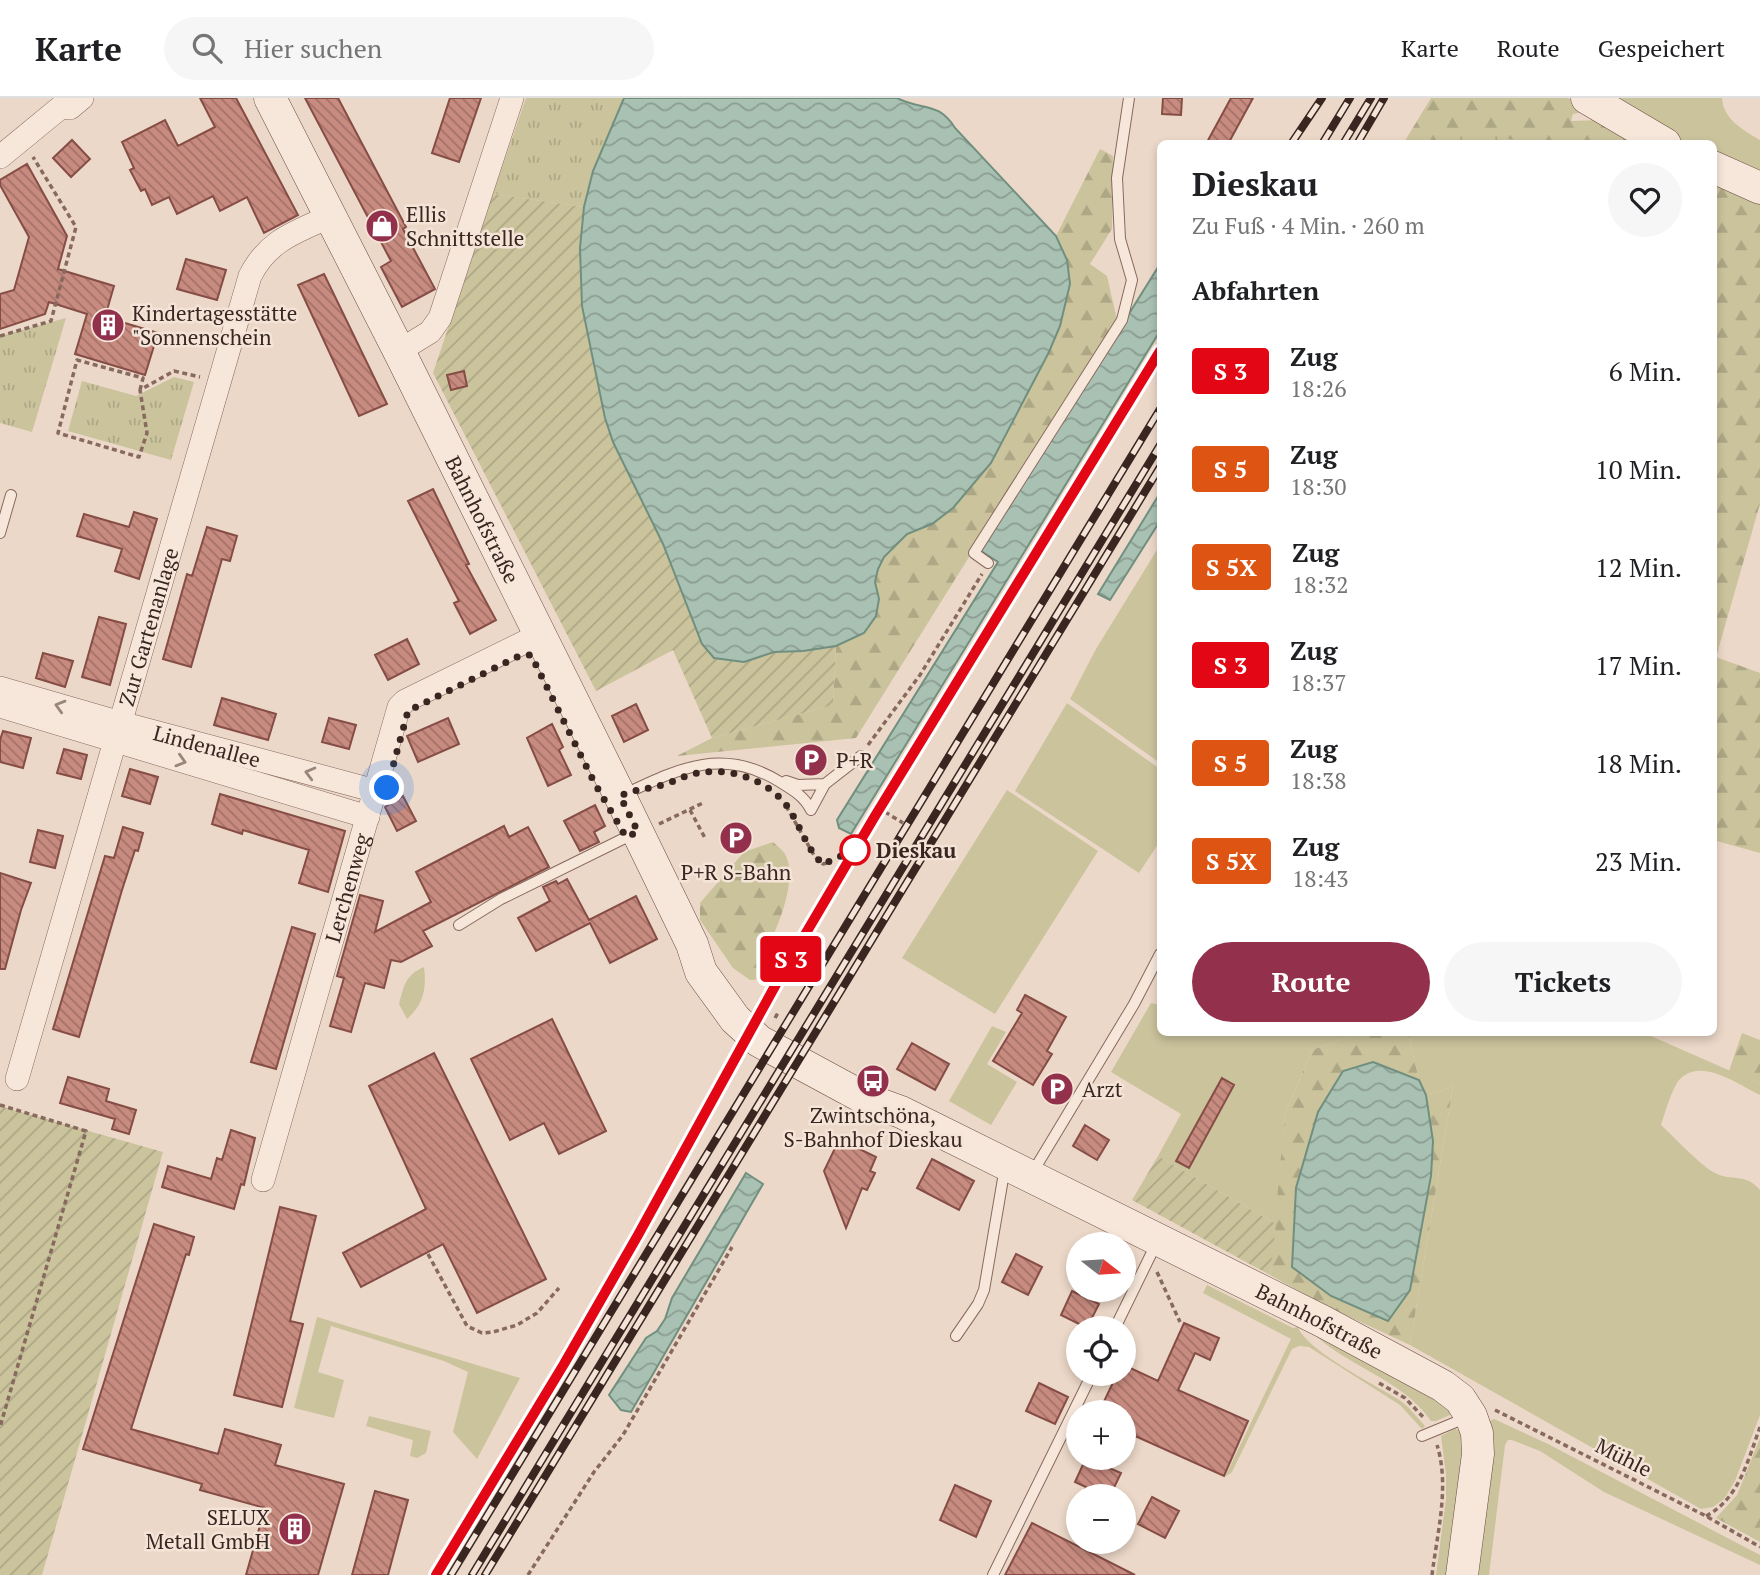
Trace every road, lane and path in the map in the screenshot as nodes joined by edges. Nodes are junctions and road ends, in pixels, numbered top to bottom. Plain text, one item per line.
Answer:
1 (270, 98) edge
2 (512, 98) edge
3 (1129, 98) edge
4 (1587, 98) edge
5 (67, 101) edge
6 (22, 138) junction
7 (1658, 140) edge
8 (0, 157) edge
9 (1717, 169) edge
10 (1760, 188) edge
11 (331, 216) junction
12 (0, 336) edge
13 (399, 351) junction
14 (200, 377) dead end
15 (139, 390) junction
16 (11, 495) dead end
17 (0, 533) edge
18 (988, 563) joint
19 (539, 635) junction
20 (0, 688) edge
21 (0, 706) edge
22 (118, 732) junction
23 (861, 756) joint
24 (773, 778) junction
25 (825, 784) junction
26 (376, 791) junction
27 (620, 796) junction
28 (782, 801) dead end
29 (705, 802) dead end
30 (690, 810) junction
31 (885, 812) dead end
32 (368, 817) junction
33 (903, 823) dead end
34 (644, 830) junction
35 (705, 838) dead end
36 (827, 863) dead end
37 (459, 925) dead end
38 (1157, 960) edge
39 (779, 1012) dead end
40 (767, 1013) dead end
41 (17, 1079) dead end
42 (0, 1105) edge
43 (1018, 1170) junction
44 (263, 1180) dead end
45 (1158, 1240) junction
46 (732, 1247) dead end
47 (428, 1254) dead end
48 (1157, 1272) dead end
49 (559, 1288) dead end
50 (1121, 1316) edge
51 (1180, 1322) dead end
52 (957, 1336) dead end
53 (1371, 1377) dead end
54 (1086, 1386) edge
55 (1471, 1416) junction
56 (0, 1427) edge
57 (1760, 1427) edge
58 (1427, 1434) junction
59 (1706, 1516) junction
60 (1760, 1547) edge
61 (528, 1575) edge
62 (993, 1575) edge
63 (1432, 1575) edge
64 (1462, 1575) edge

1 - 11 street, Bahnhofstraße
2 - 13 street
3 - 18 lane
4 - 7 street
5 - 6 street
6 - 8 street
6 - 12 path
9 - 10 street
11 - 13 street, Bahnhofstraße
11 - 22 street, Zur Gartenanlage
13 - 19 street, Bahnhofstraße
14 - 15 path
15 - 15 path
16 - 17 lane
18 - 23 path
19 - 26 street, Lerchenweg
19 - 27 street, Bahnhofstraße
22 -> 20 street, Lindenallee
21 - 22 street, Lindenallee
26 -> 22 street, Lindenallee
22 -> 32 street, Lindenallee
22 - 41 street, Zur Gartenanlage
23 - 25 lane
24 - 25 lane
24 - 25 lane
24 - 27 lane
26 - 32 street, Lerchenweg
27 - 34 street, Bahnhofstraße
28 - 36 path
29 - 30 path
30 - 34 path
30 - 35 path
31 - 33 path
32 - 44 street, Lerchenweg
34 - 37 lane
34 - 43 street, Bahnhofstraße
38 - 43 lane
39 - 40 path
42 - 56 path
43 - 45 street, Bahnhofstraße
43 - 52 lane
45 - 50 lane
45 - 55 street, Bahnhofstraße
46 - 61 path
47 - 49 path
48 - 51 path
53 - 58 path
54 - 62 lane
55 - 58 lane
55 - 59 path, Mühle
55 - 64 street
57 - 59 path
58 - 63 path
59 - 60 path, Mühle

